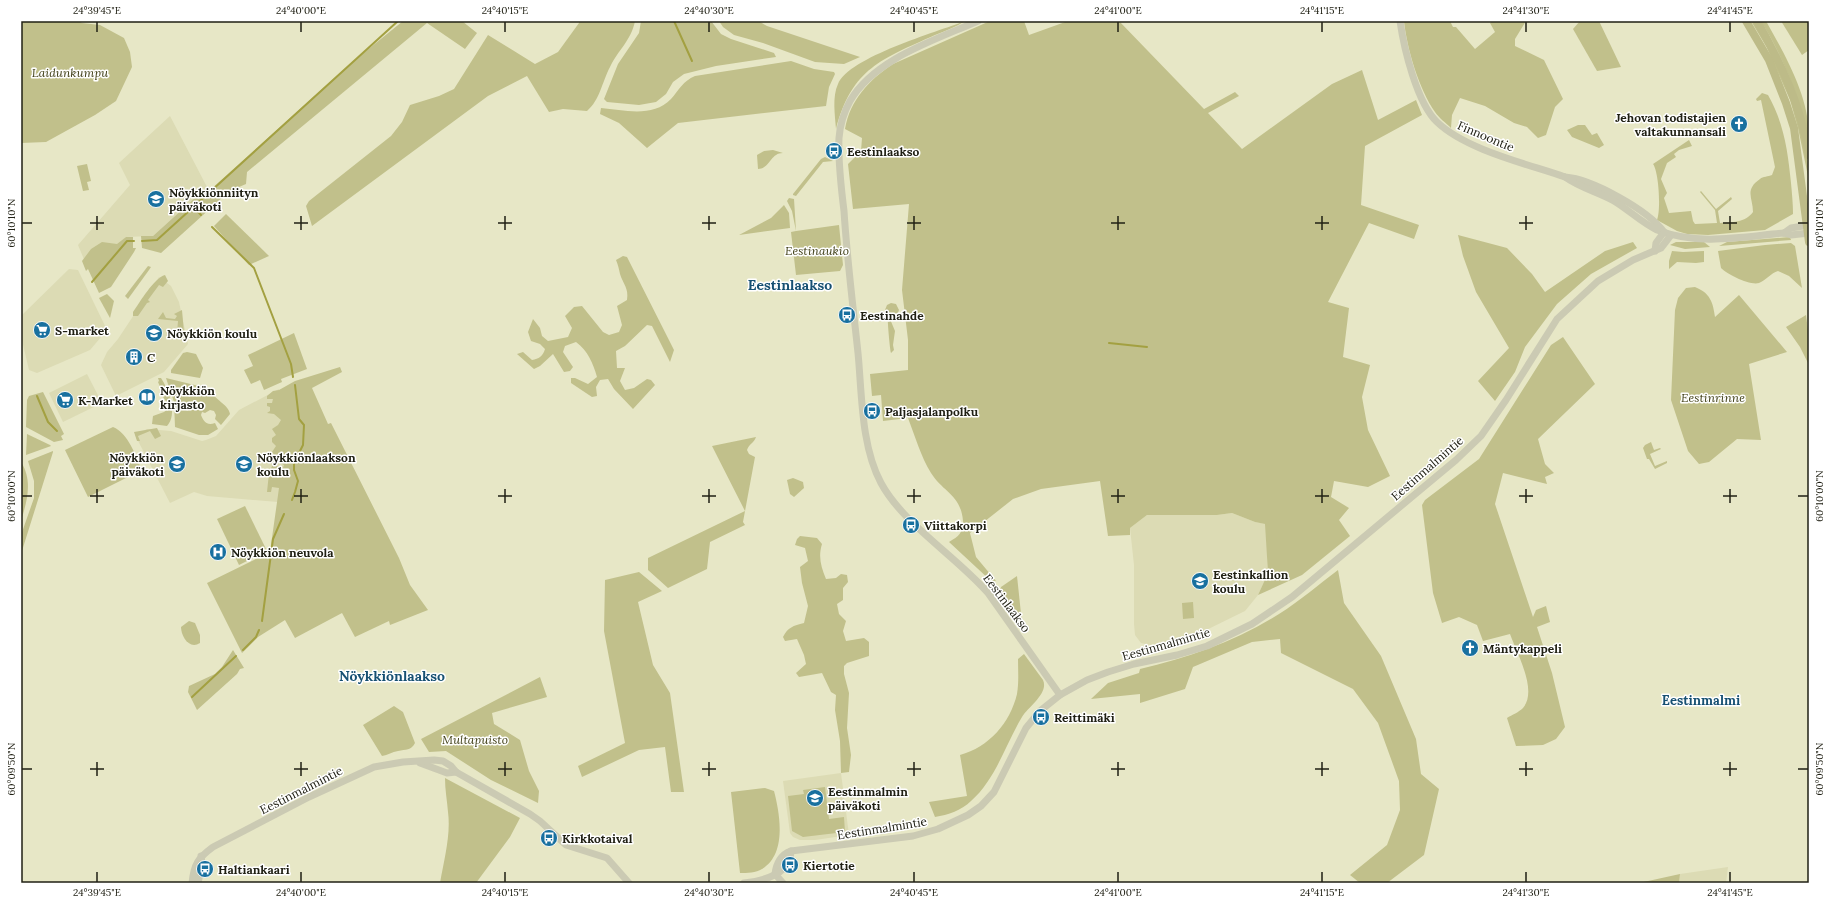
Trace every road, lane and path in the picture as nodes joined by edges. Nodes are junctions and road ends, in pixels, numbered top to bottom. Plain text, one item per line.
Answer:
1 (978, 21) edge
2 (1400, 21) edge
3 (1746, 21) edge
4 (1757, 21) edge
5 (1809, 155) edge
6 (1808, 232) edge
7 (1667, 233) junction
8 (1060, 694) junction
9 (200, 856) junction
10 (775, 874) junction
11 (192, 883) edge
12 (198, 883) edge
13 (629, 883) edge
14 (744, 883) edge
15 (783, 883) edge

1 - 8 street, Eestinlaakso
2 - 7 street, Finnoontie
3 - 6 main road
4 - 5 main road
6 - 7 street, Finnoontie
7 - 8 street, Eestinmalmintie
8 - 10 street, Eestinmalmintie
9 - 11 street
9 - 12 street
9 - 13 street, Eestinmalmintie
10 - 14 street, Eestinmalmintie
10 - 15 street

